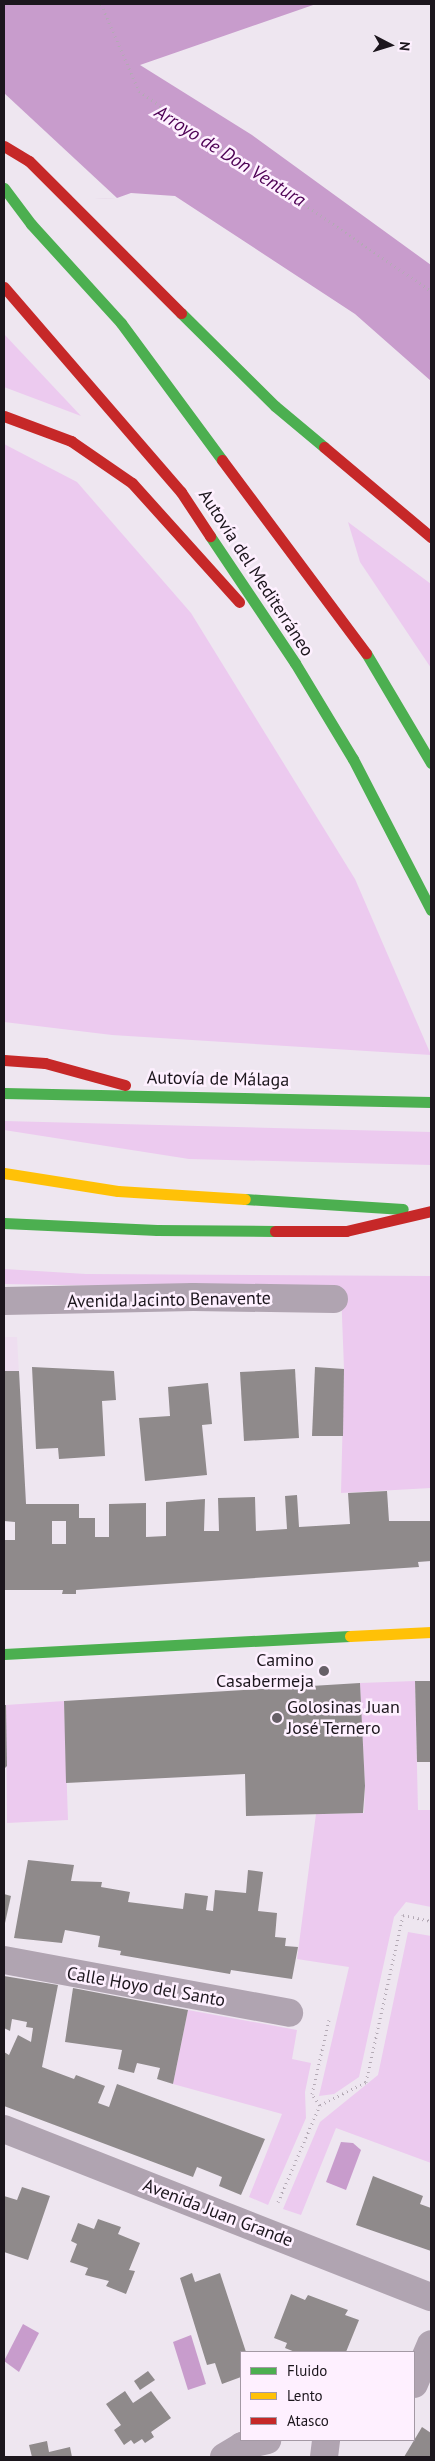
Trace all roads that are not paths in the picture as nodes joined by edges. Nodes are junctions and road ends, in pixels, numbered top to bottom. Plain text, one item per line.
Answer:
1 (4, 146) edge
2 (4, 188) edge
3 (4, 287) edge
4 (4, 416) edge
5 (431, 537) edge
6 (295, 663) junction
7 (431, 763) edge
8 (431, 910) edge
9 (4, 1060) edge
10 (4, 1093) edge
11 (163, 1095) junction
12 (431, 1102) edge
13 (4, 1173) edge
14 (431, 1211) edge
15 (4, 1223) edge
16 (334, 1299) dead end
17 (4, 1301) edge
18 (431, 1632) edge
19 (4, 1654) edge
20 (4, 1960) edge
21 (289, 2013) dead end
22 (4, 2129) edge
23 (429, 2303) edge
24 (431, 2344) edge
25 (415, 2382) edge
26 (263, 2441) edge
27 (326, 2441) edge
28 (224, 2457) edge
29 (324, 2457) edge

1 - 5 main road
2 - 7 main road, Autovía del Mediterráneo
3 - 6 main road, Autovía del Mediterráneo
4 - 6 main road
6 - 8 main road, Autovía del Mediterráneo
9 - 11 main road
10 - 11 main road, Autovía de Málaga
11 - 12 main road, Autovía de Málaga
13 - 14 main road
14 - 15 main road
16 - 17 street, Avenida Jacinto Benavente
18 - 19 main road
20 - 21 street, Calle Hoyo del Santo
22 - 23 street, Avenida Juan Grande
24 - 25 street
26 - 28 street
27 - 29 street

